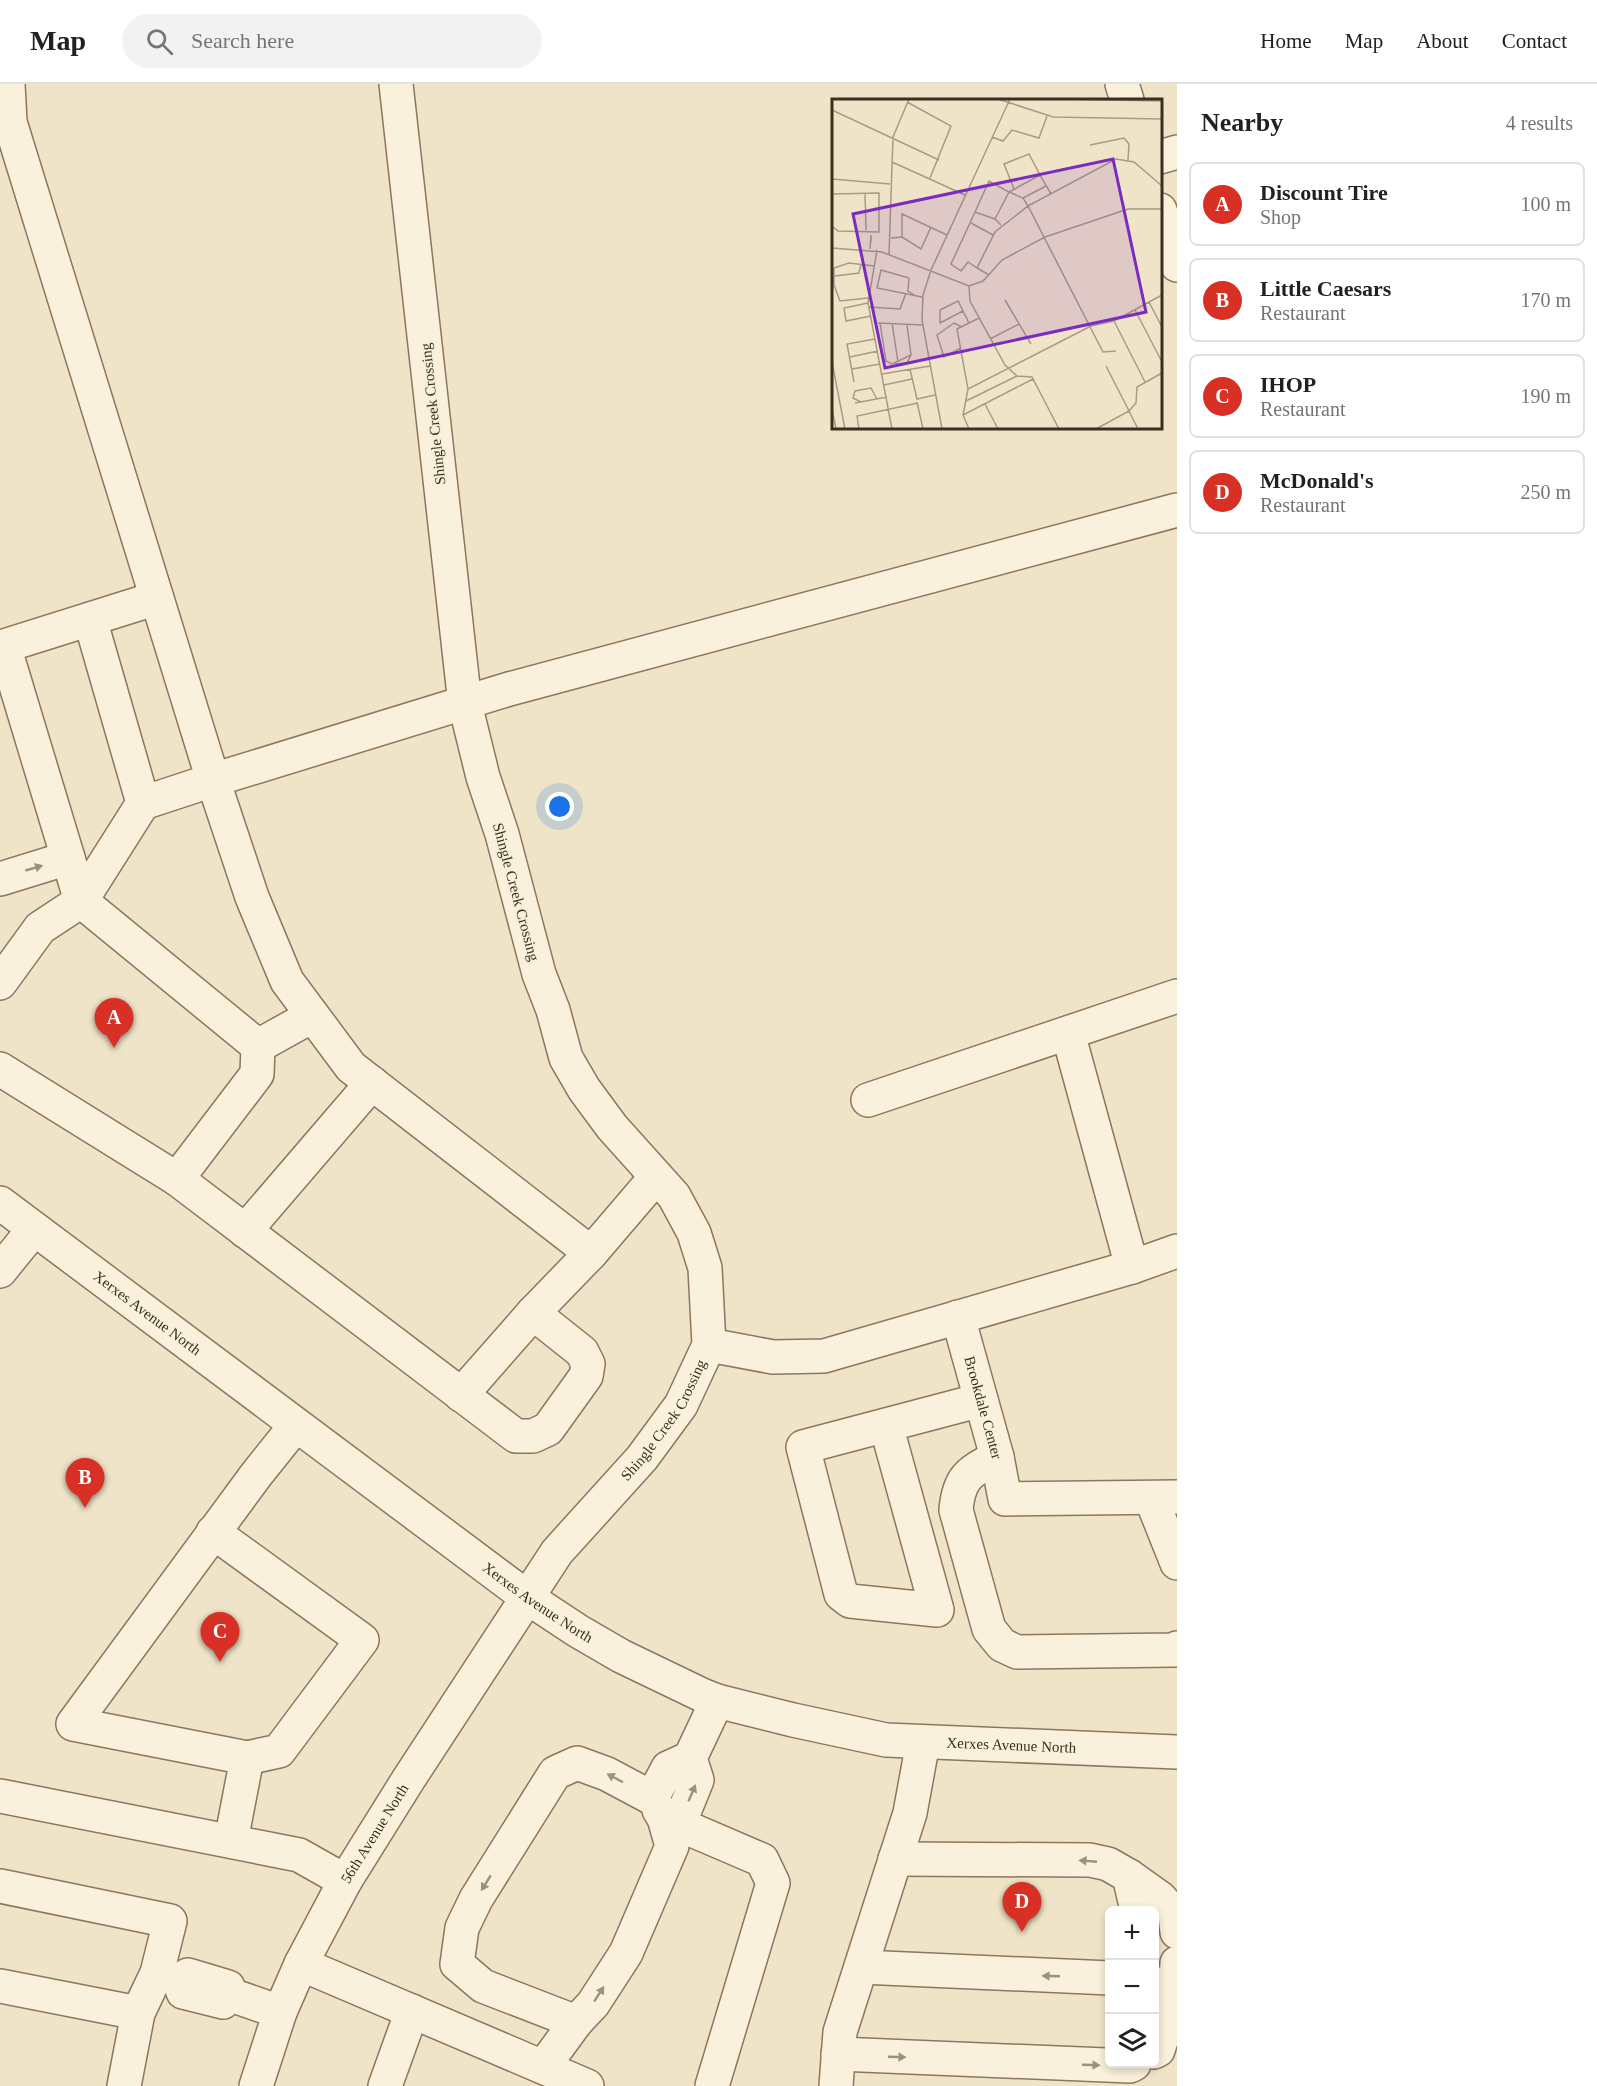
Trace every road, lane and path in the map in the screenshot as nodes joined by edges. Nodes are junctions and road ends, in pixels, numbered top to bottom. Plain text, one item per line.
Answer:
1 (8, 84) edge
2 (396, 84) edge
3 (1122, 84) edge
4 (1127, 99) edge
5 (1177, 152) edge
6 (1162, 157) edge
7 (1162, 213) edge
8 (1177, 265) edge
9 (1177, 510) edge
10 (157, 598) junction
11 (90, 619) junction
12 (2, 646) edge
13 (465, 704) junction
14 (213, 780) junction
15 (143, 803) junction
16 (68, 858) junction
17 (0, 879) edge
18 (81, 901) junction
19 (0, 983) edge
20 (1177, 996) edge
21 (312, 1016) junction
22 (1068, 1033) junction
23 (258, 1046) junction
24 (0, 1069) edge
25 (372, 1083) junction
26 (868, 1100) dead end
27 (656, 1177) junction
28 (177, 1179) junction
29 (0, 1203) edge
30 (34, 1229) junction
31 (245, 1231) junction
32 (1177, 1251) edge
33 (591, 1253) junction
34 (1132, 1267) junction
35 (0, 1271) edge
36 (533, 1313) junction
37 (958, 1317) junction
38 (709, 1345) junction
39 (461, 1395) junction
40 (981, 1400) junction
41 (296, 1425) junction
42 (886, 1425) junction
43 (997, 1457) junction
44 (1164, 1498) edge
45 (213, 1532) junction
46 (1177, 1563) edge
47 (528, 1598) junction
48 (1177, 1648) edge
49 (717, 1701) junction
50 (923, 1742) junction
51 (1177, 1752) edge
52 (247, 1758) junction
53 (1, 1802) edge
54 (658, 1808) junction
55 (231, 1841) junction
56 (895, 1859) junction
57 (1129, 1876) junction
58 (345, 1881) junction
59 (0, 1886) edge
60 (1136, 1906) edge
61 (1177, 1932) edge
62 (1177, 1963) edge
63 (301, 1964) junction
64 (861, 1967) junction
65 (168, 1977) junction
66 (1105, 1978) edge
67 (0, 1986) edge
68 (412, 2011) junction
69 (280, 2012) junction
70 (138, 2013) junction
71 (1158, 2014) edge
72 (576, 2022) junction
73 (1160, 2040) edge
74 (1105, 2066) edge
75 (543, 2067) junction
76 (837, 2070) edge
77 (124, 2086) edge
78 (256, 2086) edge
79 (385, 2086) edge
80 (587, 2086) edge
81 (712, 2086) edge

1 - 10 street
2 - 13 street, Shingle Creek Crossing
3 - 4 street
5 - 6 street
7 - 8 street
9 - 13 street
10 - 11 street
10 - 14 street
11 - 12 street
11 - 15 street
12 - 16 street
13 - 14 street
13 - 27 street, Shingle Creek Crossing
14 - 15 street
14 - 21 street
15 - 18 street
17 -> 16 street
16 - 18 street
18 - 19 street
18 - 23 street
20 - 22 street
21 - 23 street
21 - 25 street
22 - 26 street
22 - 34 street
23 - 28 street
24 - 28 street
25 - 31 street
25 - 33 street
27 - 33 street
27 - 38 street, Shingle Creek Crossing
28 - 31 street
29 - 30 street, Xerxes Avenue North
30 - 35 street
30 - 41 street, Xerxes Avenue North
31 - 39 street
32 - 34 street
33 - 36 street
34 - 37 street
36 - 39 street
36 - 39 street
37 - 38 street
37 - 40 street, Brookdale Center
38 - 47 street, Shingle Creek Crossing
40 - 42 street
40 - 43 street, Brookdale Center
41 - 45 street
41 - 47 street, Xerxes Avenue North
42 - 42 street
43 - 44 street, Brookdale Center
43 - 48 street
44 - 46 street
45 - 52 street
45 - 52 street
47 - 49 street, Xerxes Avenue North
47 - 58 street, 56th Avenue North
49 - 50 street, Xerxes Avenue North
49 - 54 street
50 - 51 street, Xerxes Avenue North
50 - 56 street
52 - 55 street
53 - 55 street
72 -> 54 street
54 -> 72 street
54 - 81 street
55 - 58 street
57 -> 56 street
56 - 64 street
57 - 60 street
57 - 61 street
58 - 63 street, 56th Avenue North
59 - 65 street
62 - 73 street
63 - 68 street
63 - 69 street, 56th Avenue North
66 -> 64 street
64 - 76 street
65 - 69 street
65 - 70 street
67 - 70 street
68 - 75 street
68 - 79 street
69 - 78 street, 56th Avenue North
70 - 77 street
71 - 73 street
72 - 75 street
76 -> 74 street
75 - 80 street

